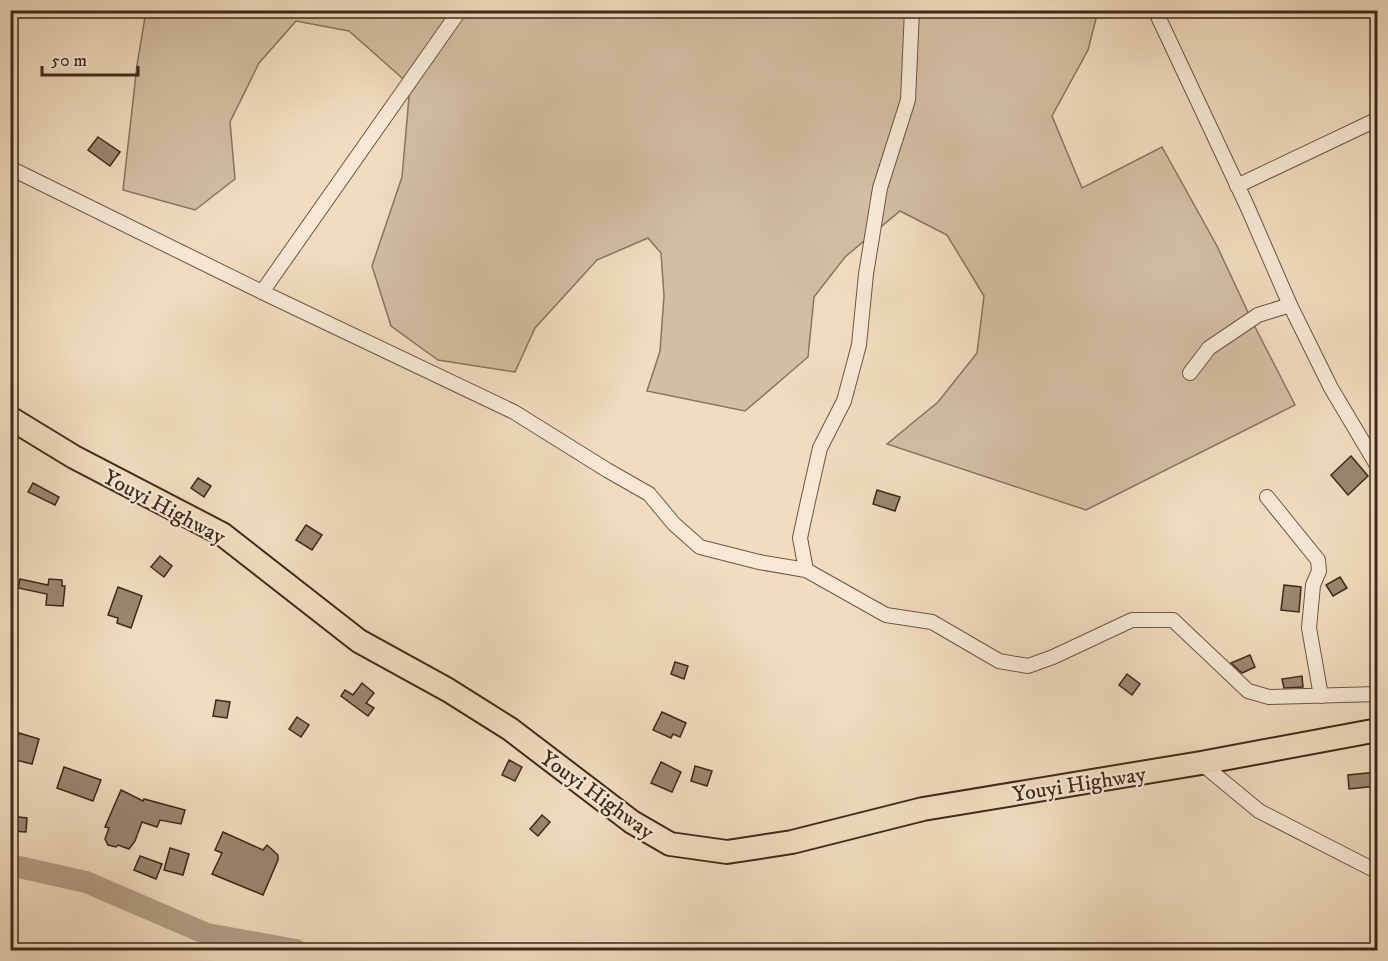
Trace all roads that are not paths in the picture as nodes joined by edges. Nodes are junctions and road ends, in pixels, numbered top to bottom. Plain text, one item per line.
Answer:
1 (460, 10) edge
2 (912, 10) edge
3 (1155, 10) edge
4 (1377, 119) edge
5 (10, 168) edge
6 (1237, 186) junction
7 (262, 292) junction
8 (1290, 305) junction
9 (1190, 373) dead end
10 (10, 418) edge
11 (1377, 467) edge
12 (1267, 497) dead end
13 (806, 570) junction
14 (1377, 693) edge
15 (1321, 696) junction
16 (1377, 730) edge
17 (1201, 763) junction
18 (1377, 872) edge

1 - 7 street
2 - 13 street
3 - 6 street
4 - 6 street
5 - 7 street
6 - 8 street
7 - 13 street
8 - 9 street
8 - 11 street
10 - 17 main road, Youyi Highway
12 - 15 street
13 - 15 street
14 - 15 street
16 - 17 main road, Youyi Highway
17 - 18 street

